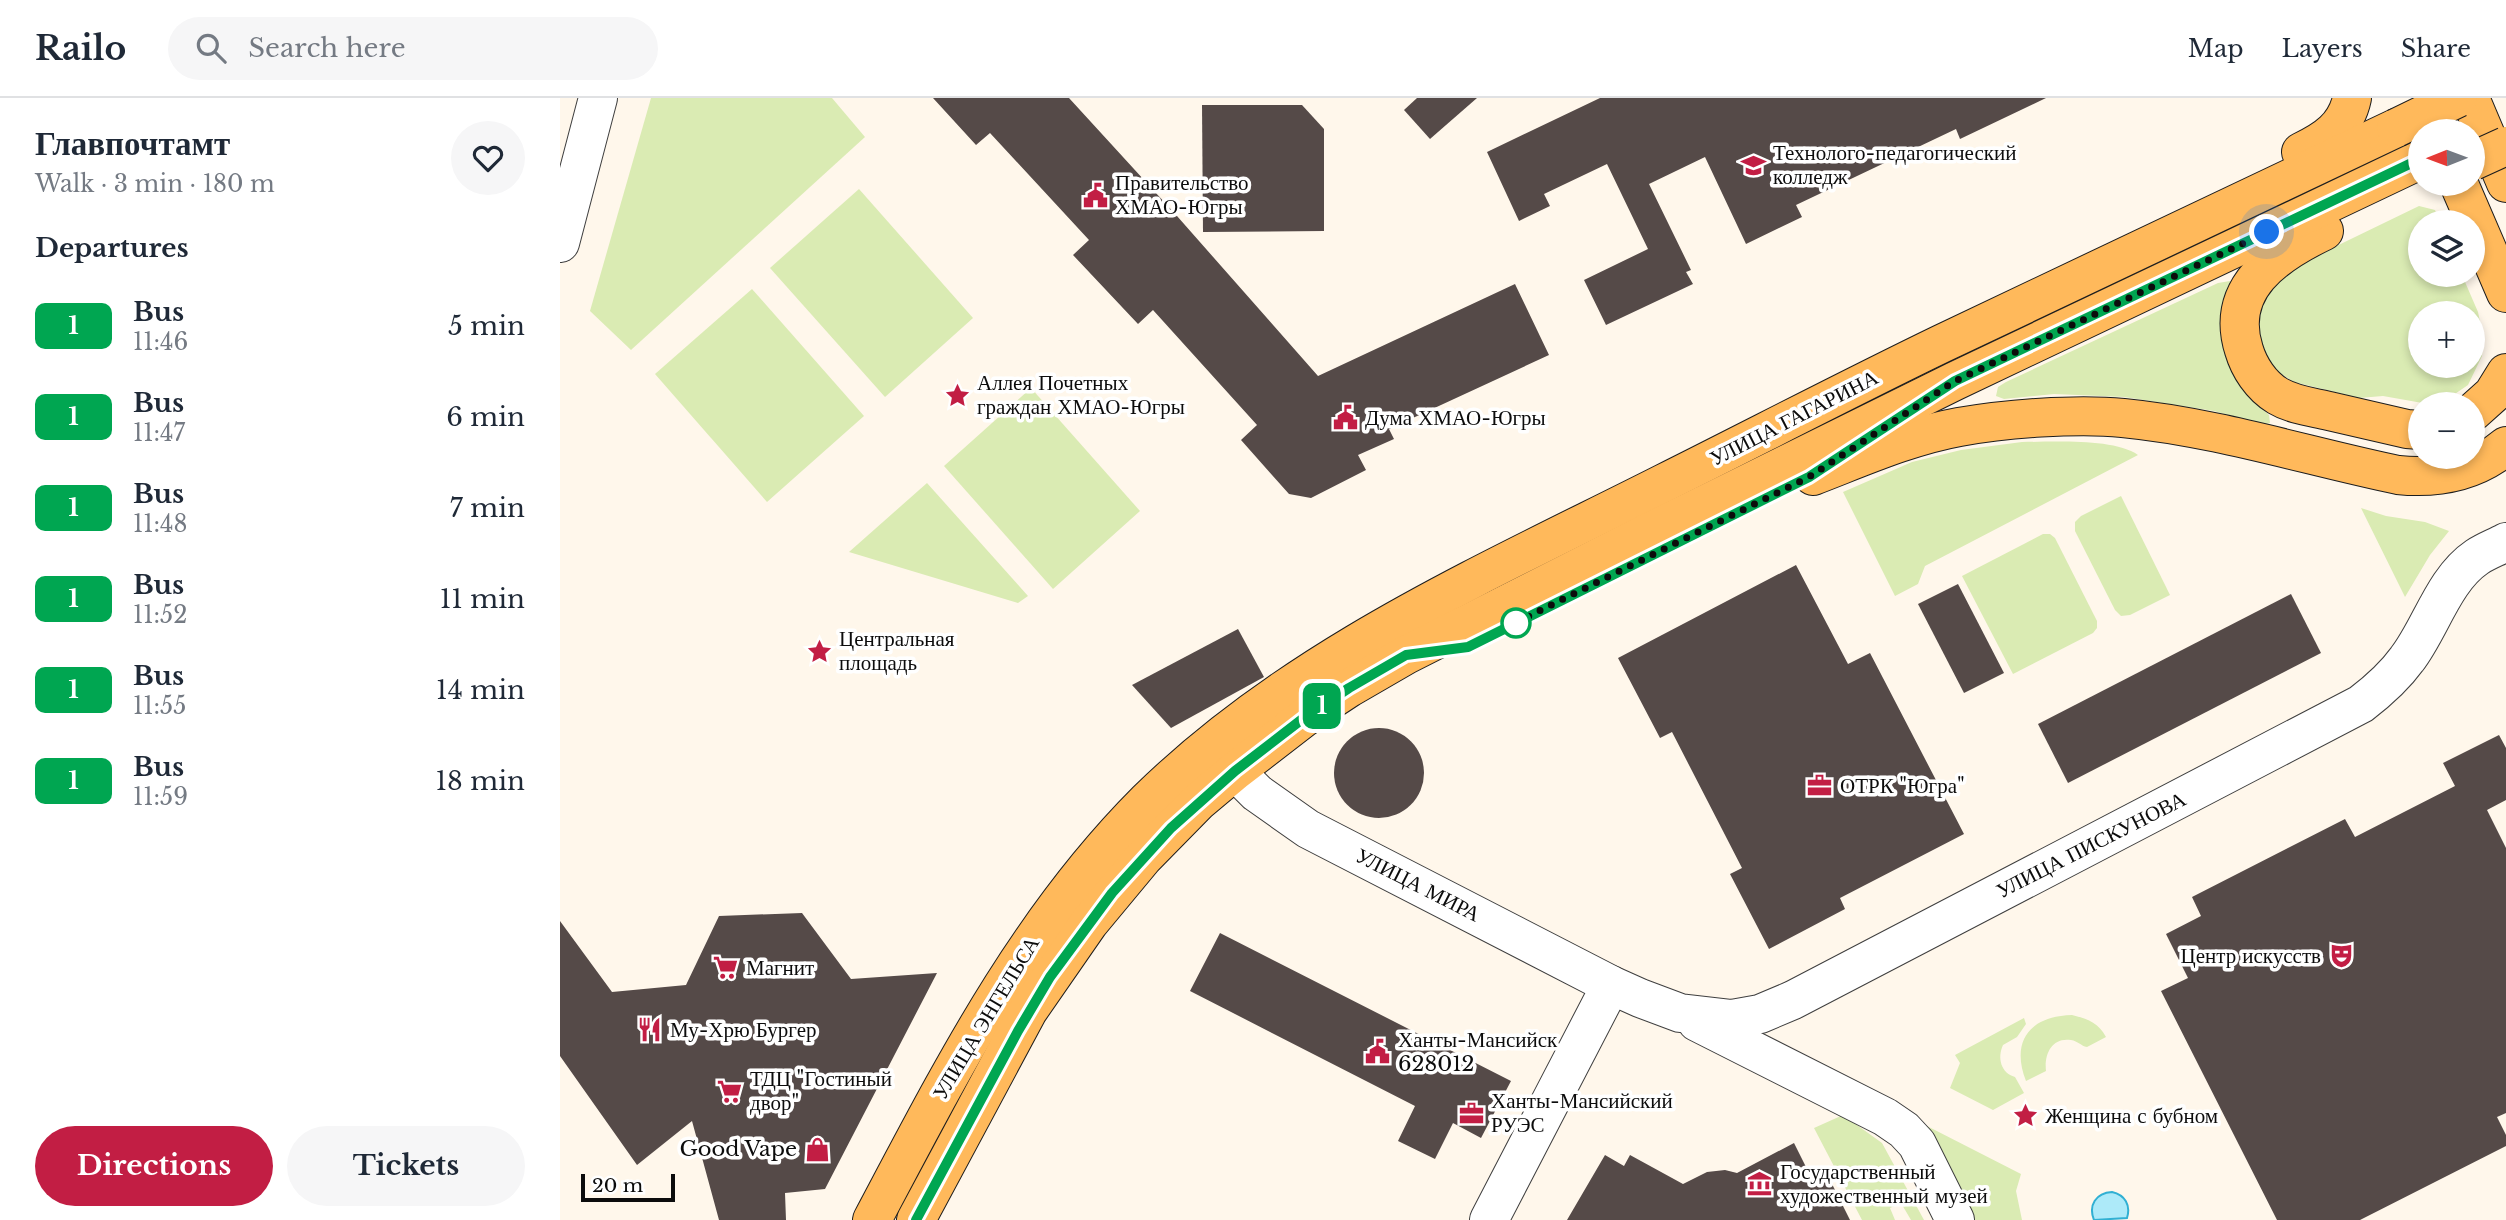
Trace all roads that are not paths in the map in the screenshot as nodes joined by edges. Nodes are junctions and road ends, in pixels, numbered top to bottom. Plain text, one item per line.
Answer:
1 (598, 98) edge
2 (2352, 98) edge
3 (2422, 98) edge
4 (2458, 98) edge
5 (2470, 98) edge
6 (2432, 119) edge
7 (2497, 130) edge
8 (2485, 146) edge
9 (2254, 175) junction
10 (2408, 176) edge
11 (2408, 177) edge
12 (2506, 183) edge
13 (2464, 196) edge
14 (2167, 236) junction
15 (560, 243) edge
16 (2506, 293) edge
17 (1938, 346) junction
18 (2506, 373) edge
19 (1955, 381) junction
20 (2485, 401) edge
21 (2408, 429) edge
22 (2506, 446) edge
23 (1809, 477) junction
24 (1647, 533) junction
25 (2506, 542) edge
26 (1406, 655) junction
27 (1224, 757) junction
28 (1611, 985) junction
29 (1793, 1000) junction
30 (1680, 1013) junction
31 (1794, 1069) junction
32 (872, 1220) edge
33 (916, 1220) edge
34 (1489, 1220) edge
35 (1955, 1220) edge

1 - 15 street
2 - 9 main road
3 - 6 main road
4 - 14 main road, УЛИЦА ГАГАРИНА, bridge
5 - 12 main road
7 - 8 main road, bridge
9 - 14 main road
9 - 17 main road
10 - 19 main road, УЛИЦА ГАГАРИНА
11 - 21 main road
13 - 16 main road
14 - 17 main road, УЛИЦА ГАГАРИНА
17 - 27 main road, УЛИЦА ГАГАРИНА
18 - 20 main road
19 - 23 main road
19 - 24 main road, УЛИЦА ГАГАРИНА
22 - 23 main road
23 - 24 main road
23 - 26 main road
24 - 26 main road, УЛИЦА ГАГАРИНА
25 - 29 street, УЛИЦА ПИСКУНОВА
26 - 27 main road, УЛИЦА ГАГАРИНА
27 - 28 street, УЛИЦА МИРА
27 - 32 main road, УЛИЦА ЭНГЕЛЬСА
27 - 33 main road, УЛИЦА ЭНГЕЛЬСА
28 - 30 street, УЛИЦА ПИСКУНОВА
28 - 34 street
29 - 30 street, УЛИЦА ПИСКУНОВА
29 - 31 street
30 - 31 street
31 - 35 street

